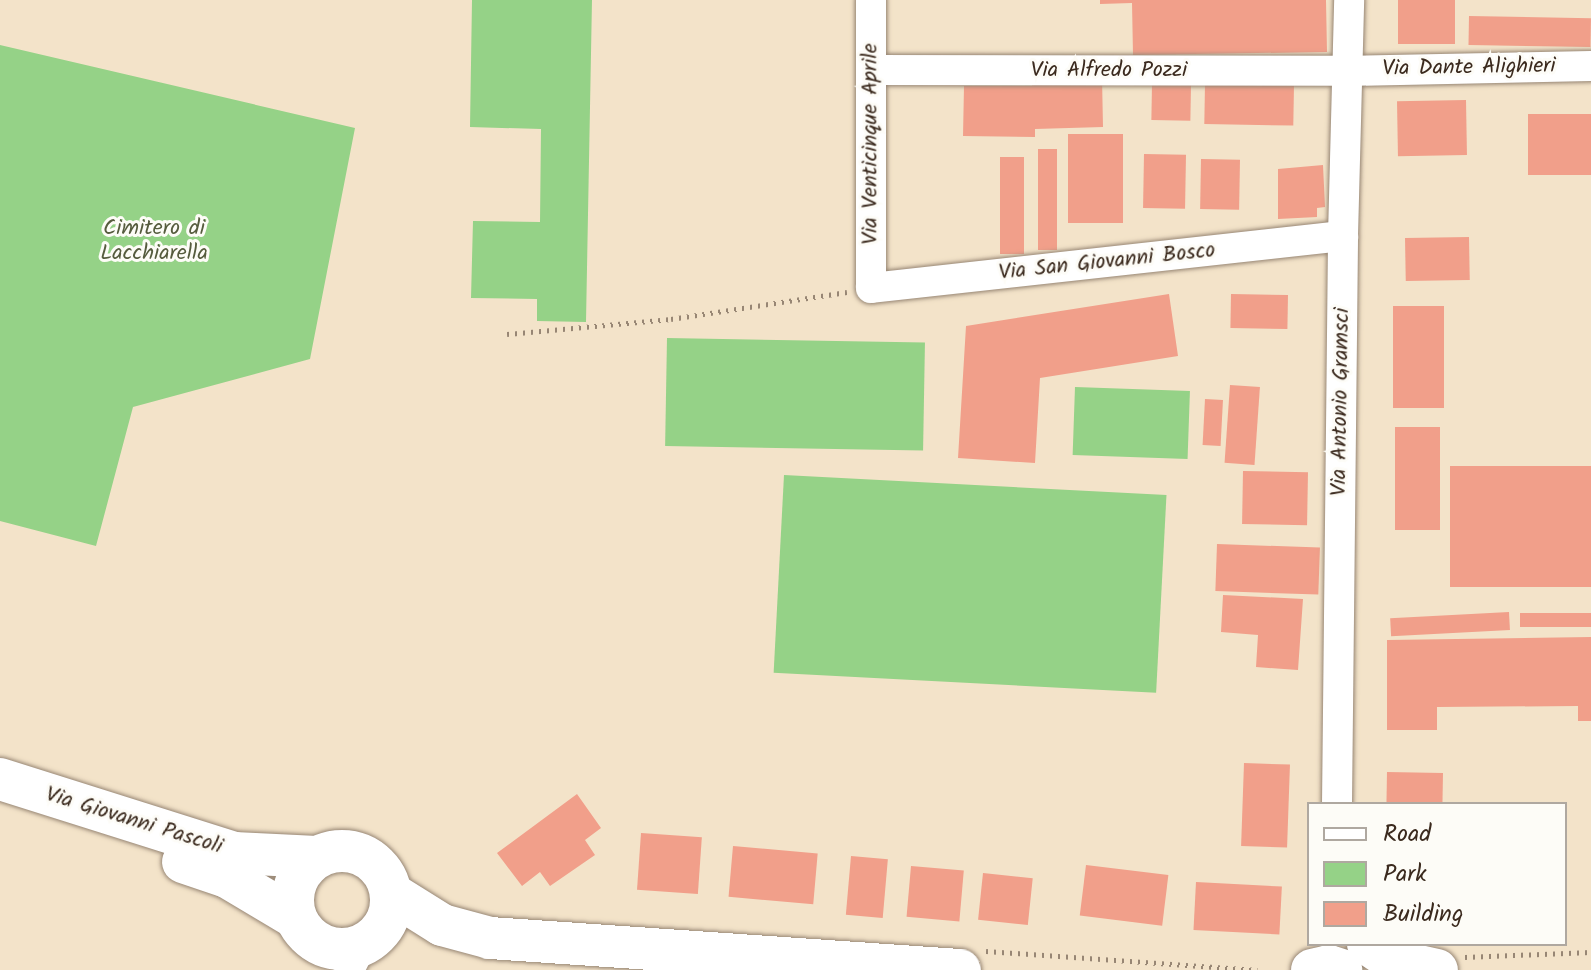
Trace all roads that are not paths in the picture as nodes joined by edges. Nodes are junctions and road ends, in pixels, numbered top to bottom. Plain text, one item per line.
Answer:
1 (871, 0) edge
2 (1349, 0) edge
3 (1591, 66) edge
4 (871, 70) junction
5 (1347, 71) junction
6 (1343, 236) junction
7 (871, 288) joint
8 (0, 779) edge
9 (0, 800) edge
10 (1337, 802) edge
11 (317, 857) junction
12 (391, 893) junction
13 (296, 918) junction
14 (1371, 946) edge
15 (350, 955) edge
16 (1432, 964) edge
17 (632, 970) edge
18 (960, 970) edge
19 (1363, 970) edge

1 - 4 street, Via Venticinque Aprile
2 - 5 street, Via Antonio Gramsci
3 - 5 street, Via Dante Alighieri
4 - 5 street, Via Alfredo Pozzi
4 - 7 street, Via Venticinque Aprile
5 - 6 street, Via Antonio Gramsci
6 - 7 street, Via San Giovanni Bosco
6 - 10 street, Via Antonio Gramsci
8 - 11 street, Via Giovanni Pascoli
9 - 13 street
11 - 12 street
11 - 13 street
12 - 15 street
12 - 18 street
13 - 15 street
14 - 16 street
15 - 17 street
16 - 19 street

